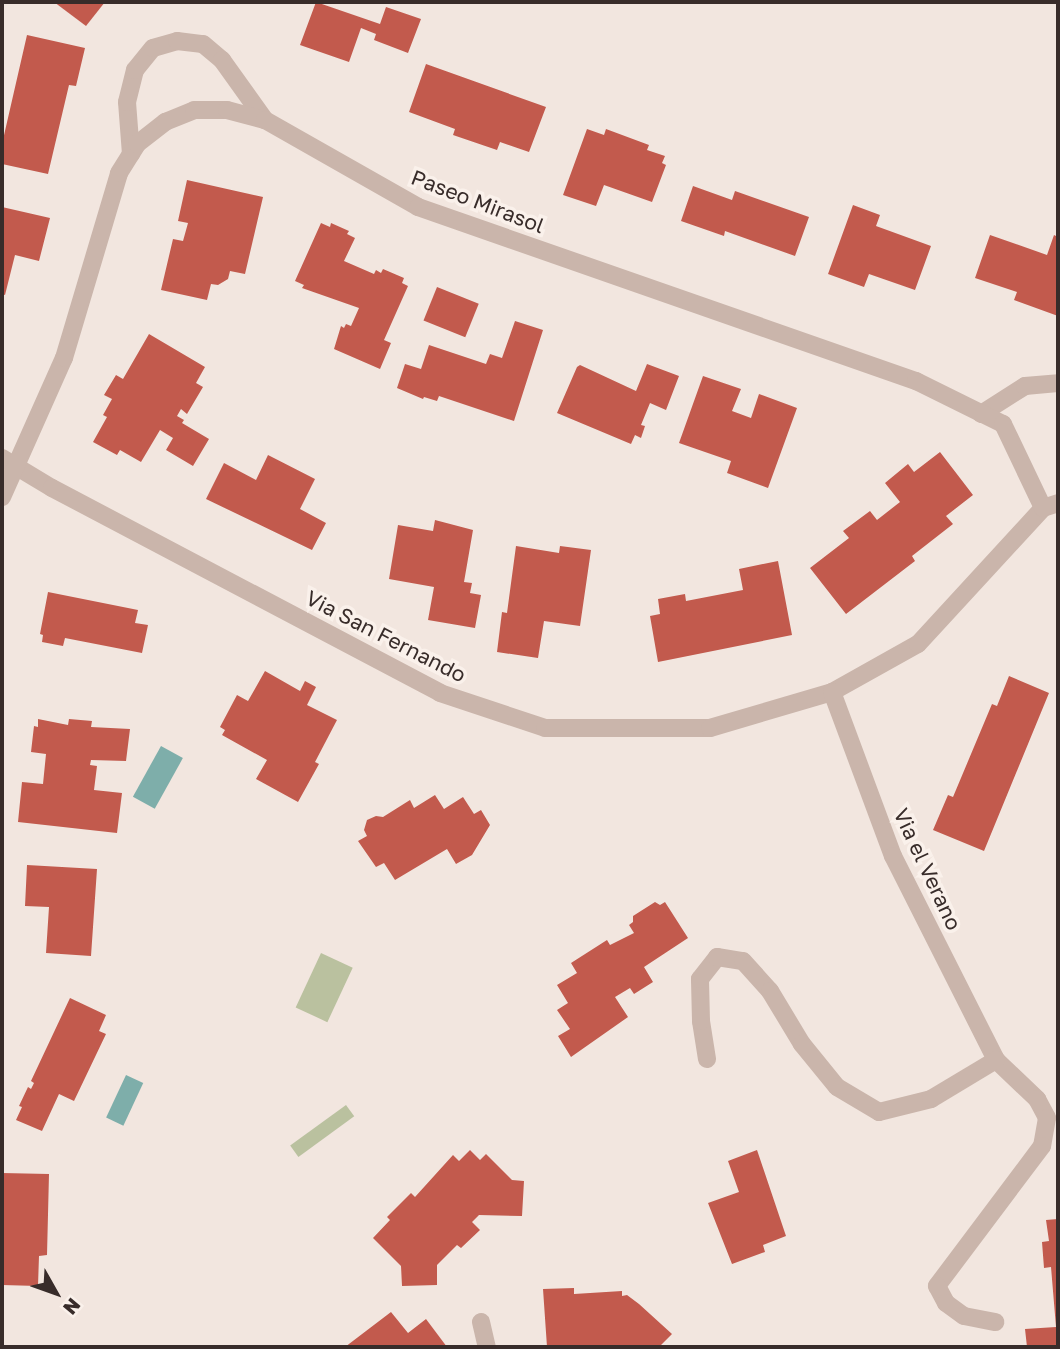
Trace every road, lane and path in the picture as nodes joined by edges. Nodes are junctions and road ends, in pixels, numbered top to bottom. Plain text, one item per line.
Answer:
1 (265, 120) junction
2 (131, 154) junction
3 (1058, 383) edge
4 (981, 414) junction
5 (9, 463) edge
6 (2, 498) edge
7 (1051, 506) edge
8 (832, 692) junction
9 (707, 1059) dead end
10 (996, 1060) junction
11 (481, 1322) dead end
12 (995, 1322) dead end
13 (487, 1347) edge

1 - 2 street, Paseo Mirasol
1 - 2 street
1 - 4 street, Paseo Mirasol
2 - 5 street, Paseo Mirasol
3 - 4 street
4 - 7 street, Paseo Mirasol
5 - 6 street, Paseo Mirasol
5 - 8 street, Via San Fernando
7 - 8 street, Via San Fernando
8 - 10 street, Via el Verano
9 - 10 street
10 - 12 street, Via el Verano
11 - 13 street

